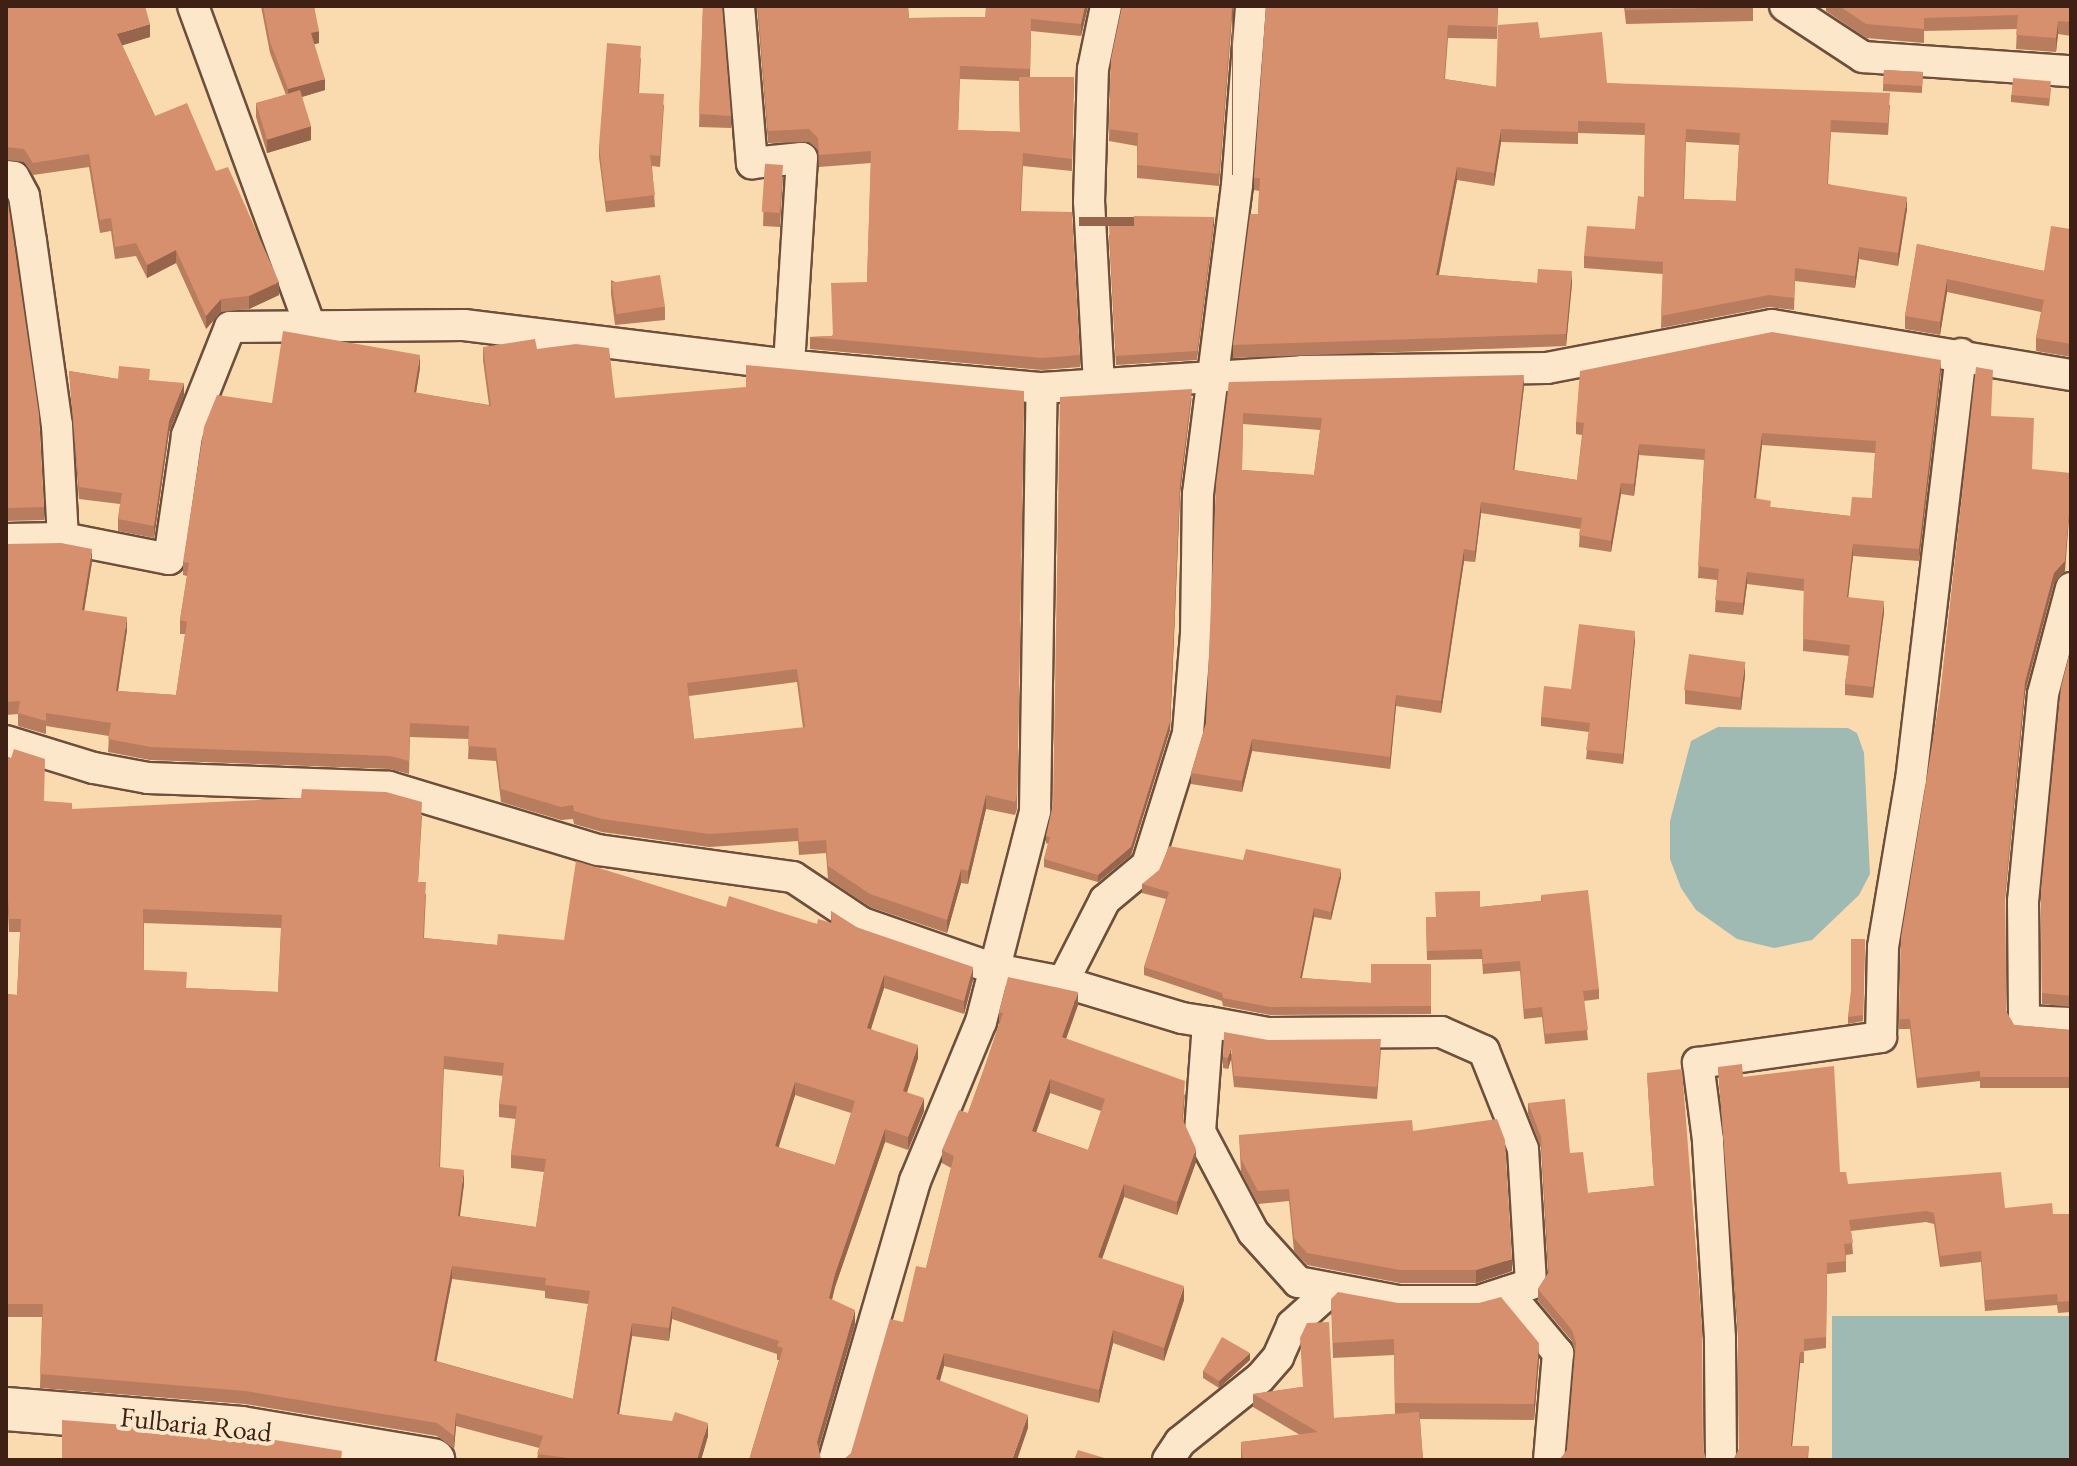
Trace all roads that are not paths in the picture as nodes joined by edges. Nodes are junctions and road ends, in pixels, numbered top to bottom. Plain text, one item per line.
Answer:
1 (193, 6) edge
2 (739, 6) edge
3 (1106, 6) edge
4 (1251, 6) edge
5 (1785, 6) edge
6 (2071, 71) edge
7 (6, 176) edge
8 (310, 326) junction
9 (1961, 354) junction
10 (789, 362) junction
11 (2071, 375) edge
12 (1211, 379) junction
13 (1099, 385) junction
14 (1042, 388) junction
15 (63, 538) junction
16 (6, 539) edge
17 (2069, 607) edge
18 (6, 741) edge
19 (995, 969) junction
20 (1063, 982) junction
21 (1208, 1022) junction
22 (2071, 1023) edge
23 (1330, 1291) junction
24 (1507, 1292) junction
25 (6, 1409) edge
26 (408, 1457) edge
27 (834, 1460) edge
28 (1168, 1460) edge
29 (1549, 1460) edge
30 (1721, 1460) edge

1 - 8 street
2 - 10 street
3 - 13 street
4 - 12 street
5 - 6 street
7 - 15 street
8 - 10 street
8 - 15 street
9 - 11 street
9 - 12 street
9 - 30 street
10 - 14 street
12 - 13 street
12 - 20 street
13 - 14 street
14 - 19 street
15 - 16 street
17 - 22 street
18 - 19 street
19 - 20 street
19 - 27 street
20 - 21 street
21 - 23 street
21 - 24 street
23 - 24 street
23 - 28 street
24 - 29 street
25 - 26 main road, Fulbaria Road

